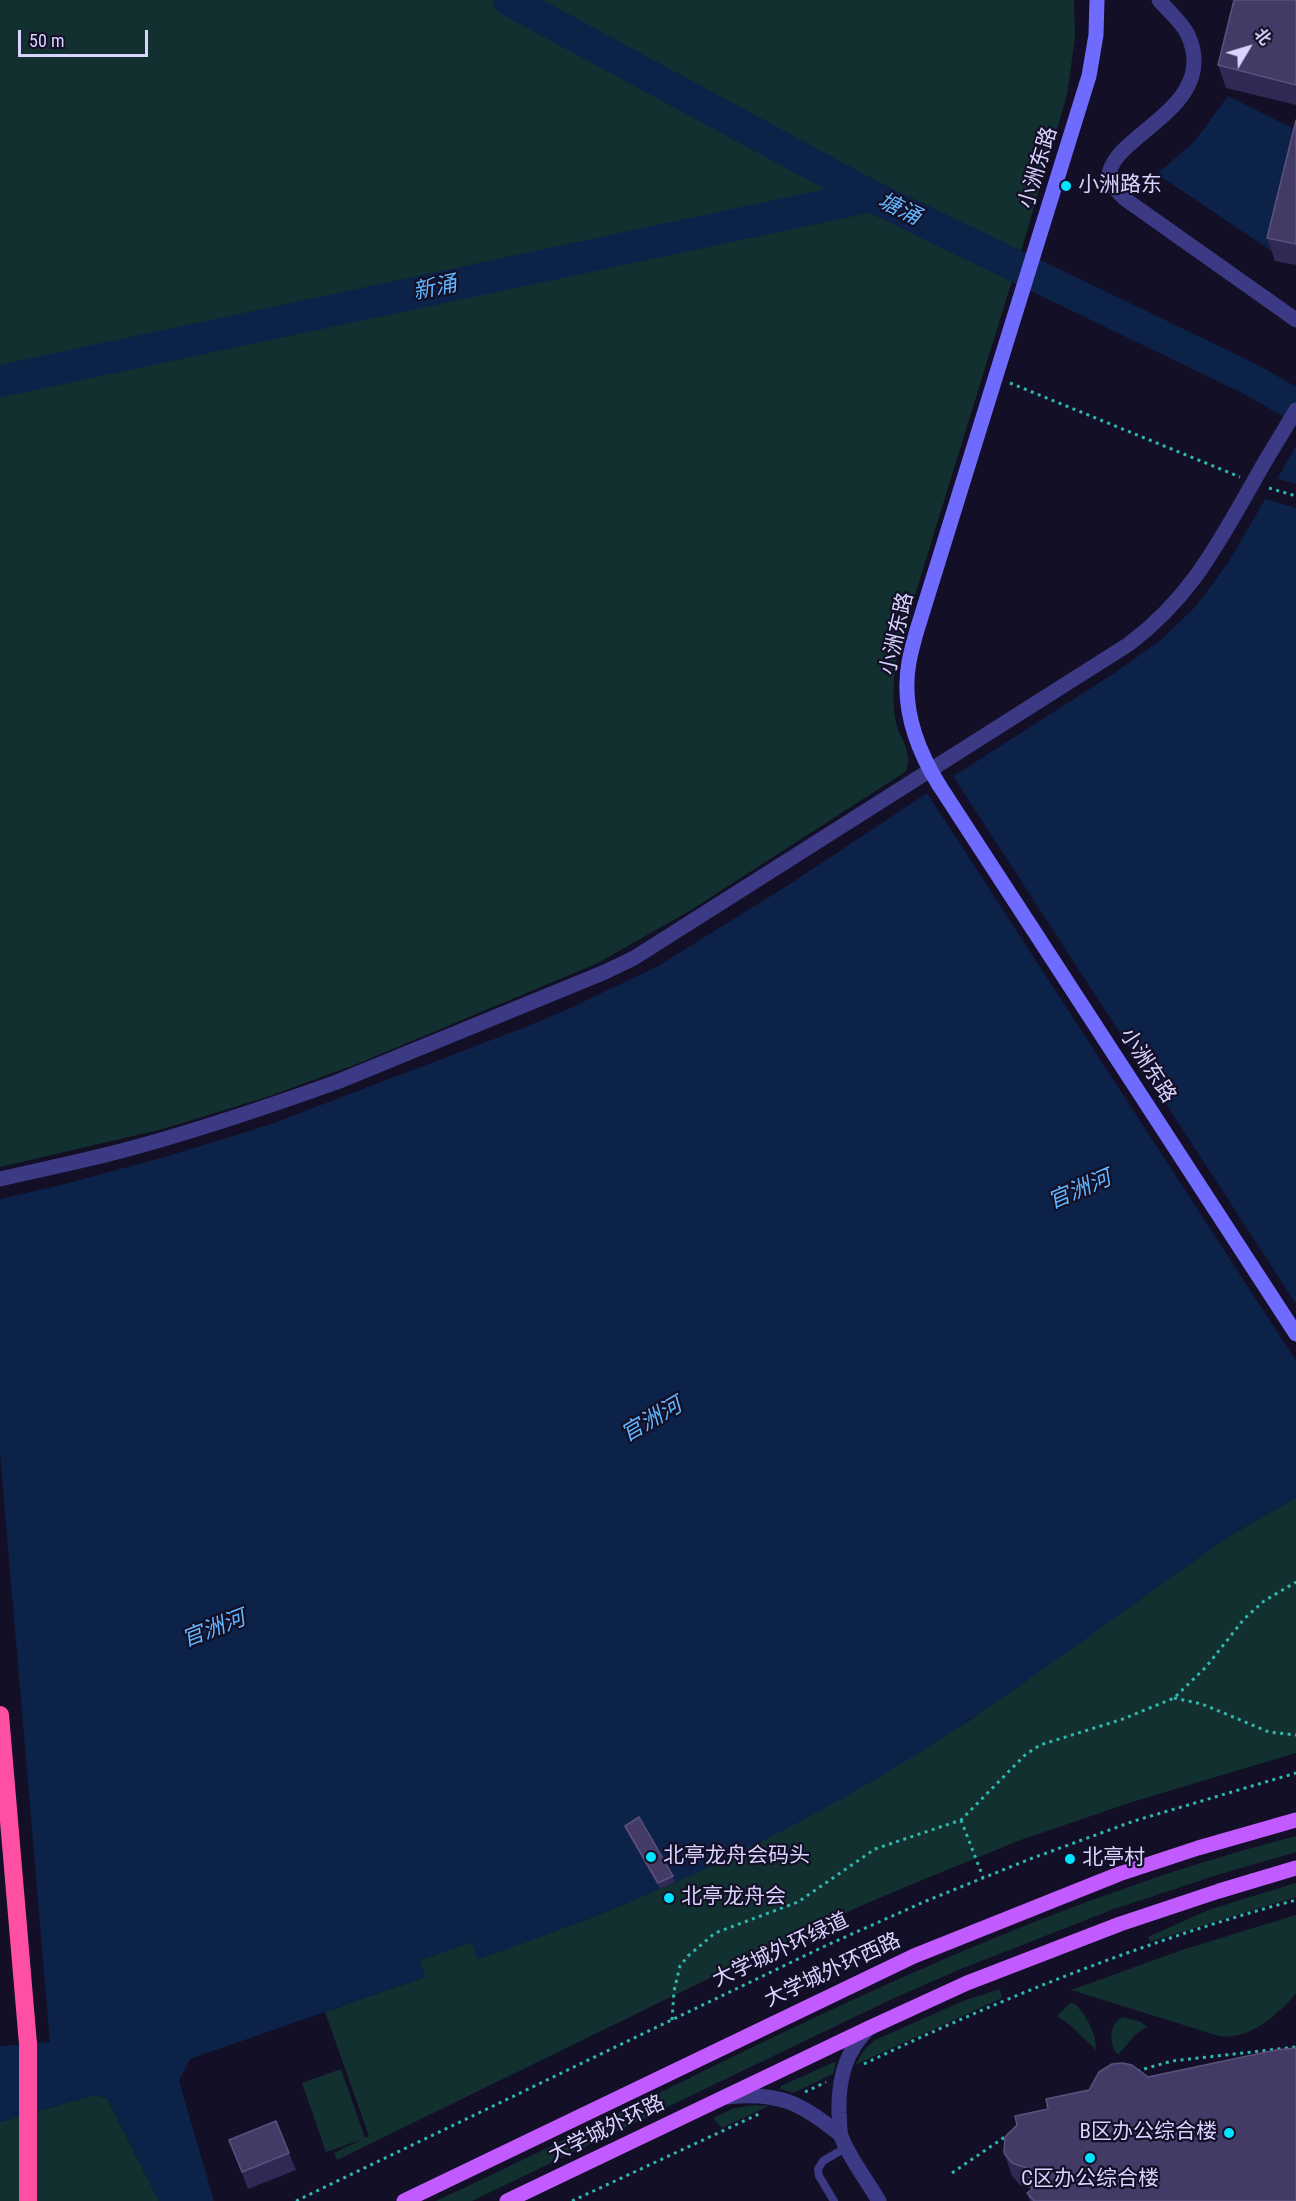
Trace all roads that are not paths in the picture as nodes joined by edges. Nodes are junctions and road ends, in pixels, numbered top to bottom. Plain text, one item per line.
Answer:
1 (1097, 0) edge
2 (1159, 0) edge
3 (1296, 320) edge
4 (1295, 412) edge
5 (930, 770) junction
6 (0, 1179) edge
7 (1296, 1334) edge
8 (0, 1715) edge
9 (1296, 1820) edge
10 (1296, 1868) edge
11 (869, 2028) junction
12 (724, 2098) junction
13 (844, 2141) junction
14 (28, 2201) edge
15 (404, 2201) edge
16 (507, 2201) edge
17 (834, 2201) edge
18 (879, 2201) edge

1 - 5 main road, 小洲东路
2 - 3 street
4 - 5 street
5 - 6 street
5 - 7 main road, 小洲东路, bridge
8 - 14 highway, bridge
9 - 15 main road, 大学城外环西路
10 - 11 main road
11 - 12 main road
11 - 13 street
12 - 13 street
12 - 16 main road, 大学城外环路
13 - 17 lane
13 - 18 street

